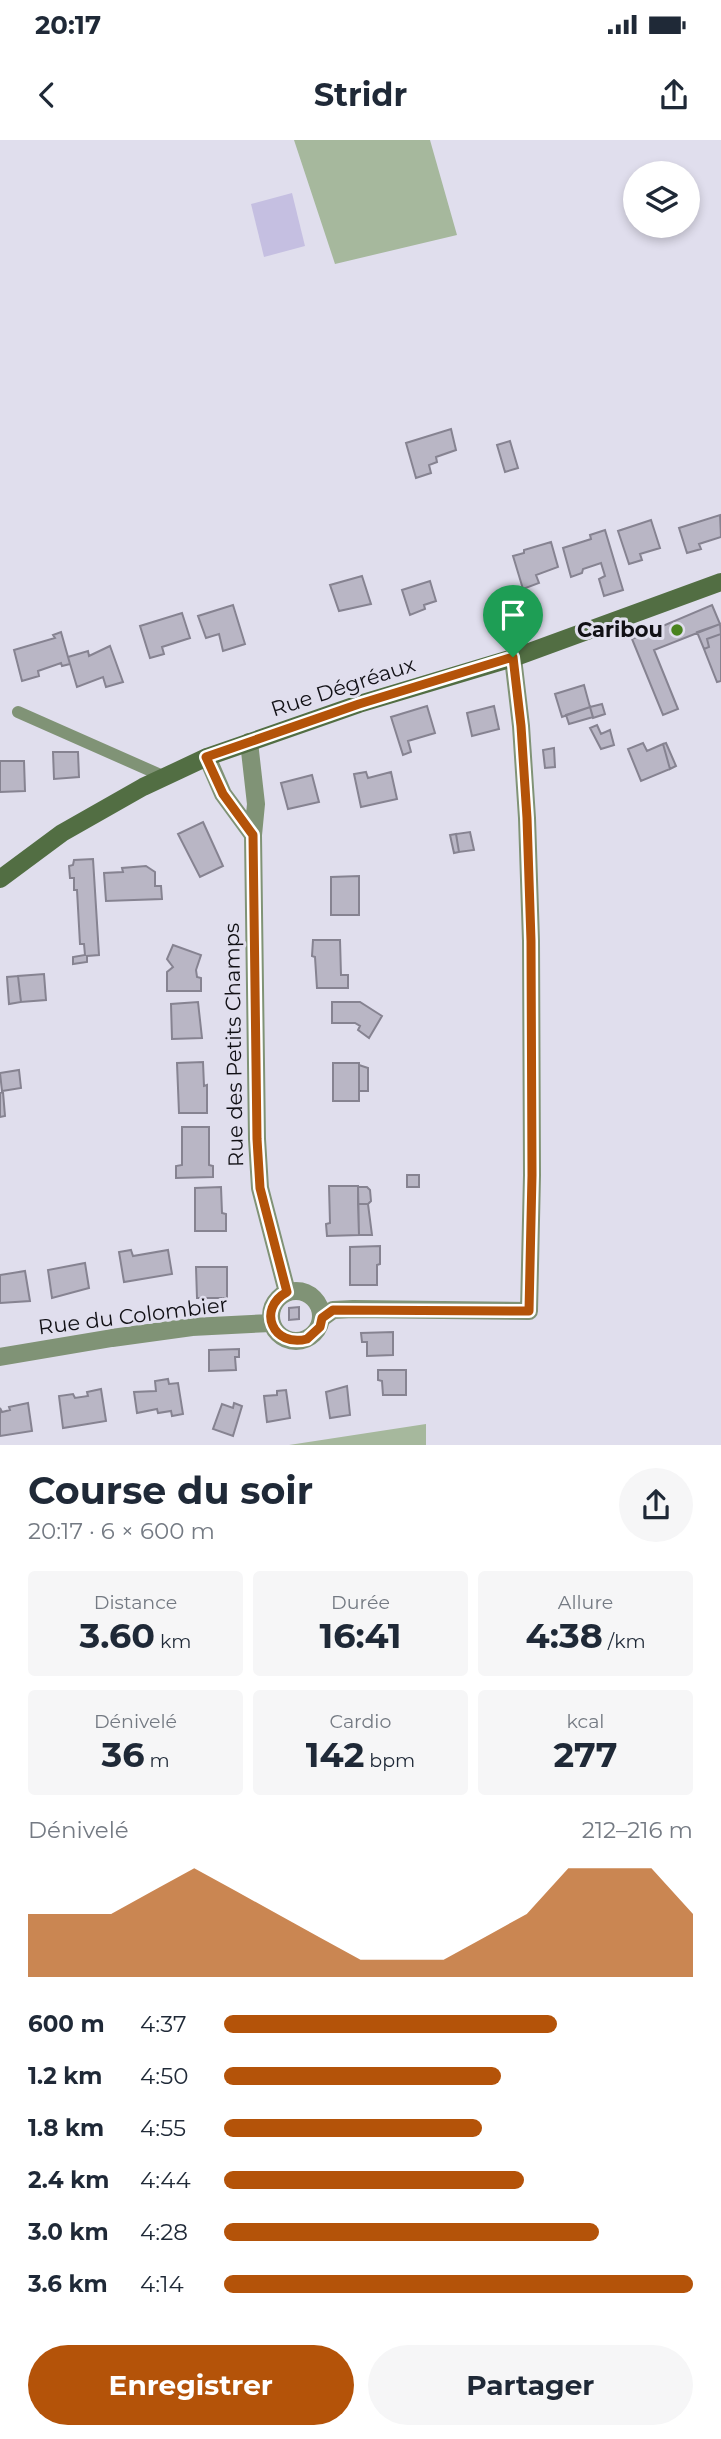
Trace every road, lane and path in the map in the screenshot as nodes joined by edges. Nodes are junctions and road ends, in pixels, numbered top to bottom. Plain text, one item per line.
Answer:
1 (721, 582) edge
2 (513, 657) junction
3 (18, 712) dead end
4 (249, 742) junction
5 (206, 757) junction
6 (165, 777) junction
7 (253, 835) junction
8 (0, 879) edge
9 (287, 1292) junction
10 (322, 1318) junction
11 (271, 1323) junction
12 (0, 1357) edge

1 - 2 main road, Rue Dégréaux
2 - 4 main road, Rue Dégréaux
2 - 10 street
3 - 6 lane
4 - 5 main road, Rue Dégréaux
4 - 7 street, Rue des Petits Champs
5 - 6 main road, Rue Dégréaux
5 - 7 street
6 - 8 main road, Rue Dégréaux
7 - 9 street, Rue des Petits Champs
9 - 10 street
9 - 11 street
10 - 11 street
11 - 12 street, Rue du Colombier

